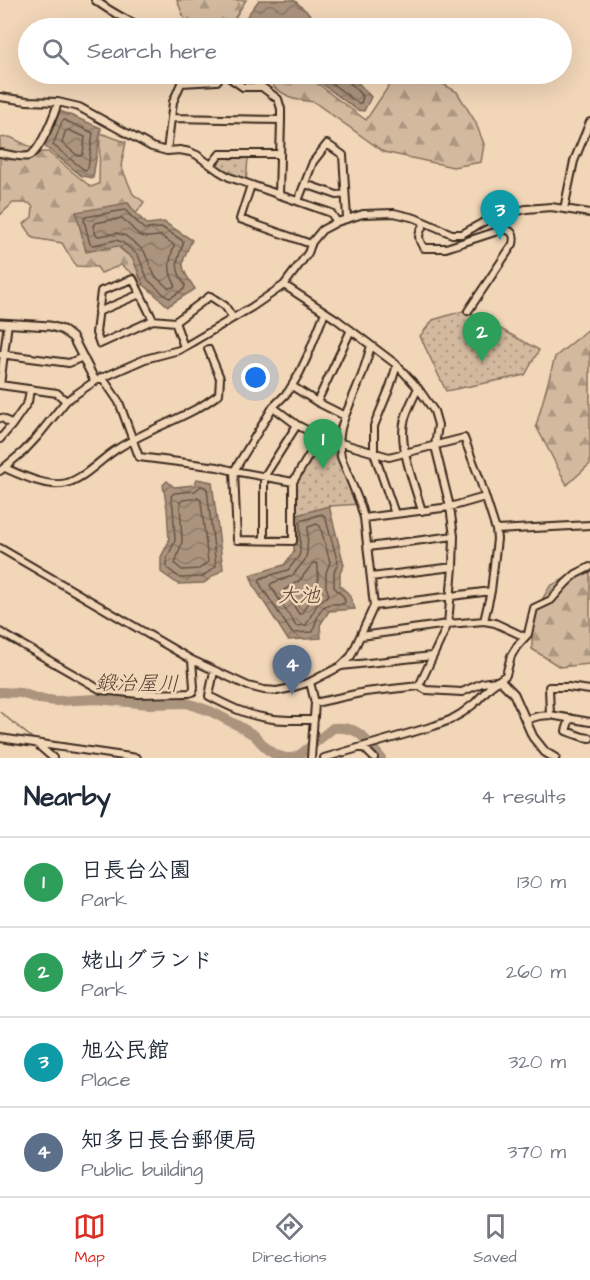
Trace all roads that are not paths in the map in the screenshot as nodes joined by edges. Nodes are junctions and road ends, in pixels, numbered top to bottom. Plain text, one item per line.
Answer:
1 (95, 0) edge
2 (125, 18) edge
3 (181, 84) edge
4 (238, 84) edge
5 (0, 97) edge
6 (57, 102) junction
7 (172, 118) junction
8 (281, 120) junction
9 (590, 123) edge
10 (167, 151) junction
11 (0, 153) edge
12 (280, 154) junction
13 (211, 165) junction
14 (305, 184) junction
15 (251, 185) junction
16 (345, 194) junction
17 (279, 195) junction
18 (298, 201) junction
19 (564, 209) junction
20 (590, 213) edge
21 (347, 218) junction
22 (337, 222) junction
23 (424, 223) junction
24 (311, 244) junction
25 (284, 285) junction
26 (140, 294) junction
27 (468, 311) dead end
28 (99, 312) junction
29 (325, 312) junction
30 (233, 318) junction
31 (153, 320) junction
32 (175, 322) junction
33 (4, 323) edge
34 (351, 330) junction
35 (370, 346) junction
36 (184, 347) junction
37 (208, 349) dead end
38 (2, 354) edge
39 (83, 357) junction
40 (397, 365) junction
41 (99, 379) junction
42 (292, 386) junction
43 (418, 388) junction
44 (30, 389) junction
45 (66, 401) junction
46 (317, 402) junction
47 (273, 407) junction
48 (345, 416) junction
49 (0, 418) edge
50 (12, 425) junction
51 (297, 425) junction
52 (320, 437) junction
53 (0, 439) edge
54 (133, 440) junction
55 (339, 442) junction
56 (435, 446) junction
57 (374, 453) junction
58 (405, 454) junction
59 (3, 470) edge
60 (234, 471) junction
61 (264, 477) junction
62 (293, 482) junction
63 (485, 497) junction
64 (450, 507) junction
65 (422, 511) junction
66 (395, 514) junction
67 (364, 518) junction
68 (590, 525) edge
69 (496, 530) junction
70 (454, 536) junction
71 (264, 540) junction
72 (368, 547) junction
73 (0, 548) edge
74 (453, 567) junction
75 (590, 567) edge
76 (371, 577) junction
77 (491, 591) junction
78 (450, 596) junction
79 (374, 606) junction
80 (484, 621) junction
81 (448, 624) junction
82 (0, 632) edge
83 (361, 636) junction
84 (525, 637) junction
85 (432, 656) junction
86 (192, 660) junction
87 (341, 666) junction
88 (214, 671) junction
89 (500, 680) junction
90 (310, 682) junction
91 (419, 686) junction
92 (590, 690) edge
93 (315, 703) junction
94 (550, 715) junction
95 (570, 718) junction
96 (314, 720) junction
97 (525, 720) junction
98 (590, 722) edge
99 (0, 738) edge
100 (590, 738) edge
101 (36, 744) junction
102 (363, 747) junction
103 (311, 755) edge
104 (543, 755) edge
105 (53, 758) edge
106 (137, 758) edge
107 (324, 758) edge
108 (374, 758) edge
109 (555, 758) edge

1 - 2 street
3 - 7 street
4 - 8 street
5 - 6 street
6 - 10 street
6 - 11 street
7 - 8 street
7 - 10 street
8 - 12 street
9 - 19 street
10 - 13 street
12 - 13 street
12 - 17 street
13 - 15 street
14 - 16 street
14 - 16 street
14 - 18 street
15 - 17 street
15 - 24 street
16 - 21 street
17 - 18 street
18 - 22 street
19 - 20 street
19 - 23 street
21 - 22 street
21 - 23 street
22 - 24 street
23 - 27 street
24 - 25 street
25 - 29 street
25 - 30 street
26 - 28 street
26 - 28 street
26 - 31 street
28 - 31 street
29 - 34 street
29 - 42 street
30 - 32 street
30 - 36 street
31 - 32 street
32 - 36 street
33 - 38 street
33 - 39 street
34 - 35 street
34 - 46 street
35 - 40 street
35 - 48 street
36 - 41 street
37 - 54 street
38 - 39 street
38 - 44 street
39 - 41 street
40 - 43 street
40 - 57 street
41 - 45 street
41 - 54 street
42 - 46 street
42 - 47 street
43 - 56 street
43 - 58 street
44 - 45 street
44 - 50 street
45 - 59 street
46 - 48 street
47 - 51 street
47 - 60 street
48 - 55 street
49 - 50 street
50 - 53 street
51 - 52 street
51 - 61 street
52 - 55 street
52 - 62 street
54 - 59 street
54 - 60 street
55 - 57 street
55 - 67 street
56 - 58 street
56 - 63 street
56 - 64 street
57 - 58 street
57 - 66 street
58 - 65 street
60 - 61 street
60 - 71 street
61 - 62 street
61 - 71 street
62 - 71 street
63 - 64 street
63 - 69 street
64 - 65 street
64 - 70 street
65 - 66 street
66 - 67 street
67 - 72 street
68 - 69 street
69 - 77 street
70 - 72 street
70 - 74 street
72 - 76 street
73 - 86 street
74 - 76 street
74 - 78 street
75 - 84 street
76 - 79 street
77 - 78 street
77 - 80 street
78 - 79 street
78 - 81 street
79 - 83 street
80 - 81 street
80 - 84 street
81 - 83 street
81 - 85 street
82 - 86 street
83 - 87 street
84 - 89 street
85 - 87 street
85 - 91 street
86 - 88 street
87 - 90 street
88 - 90 street
88 - 96 street
89 - 91 street
89 - 97 street
89 - 102 street
90 - 93 street
91 - 93 street
92 - 94 street
93 - 96 street
94 - 95 street
94 - 97 street
95 - 98 street
95 - 100 street
96 - 103 street
97 - 104 street
99 - 101 street
101 - 105 street
101 - 106 street
102 - 107 street
102 - 108 street
104 - 109 street

